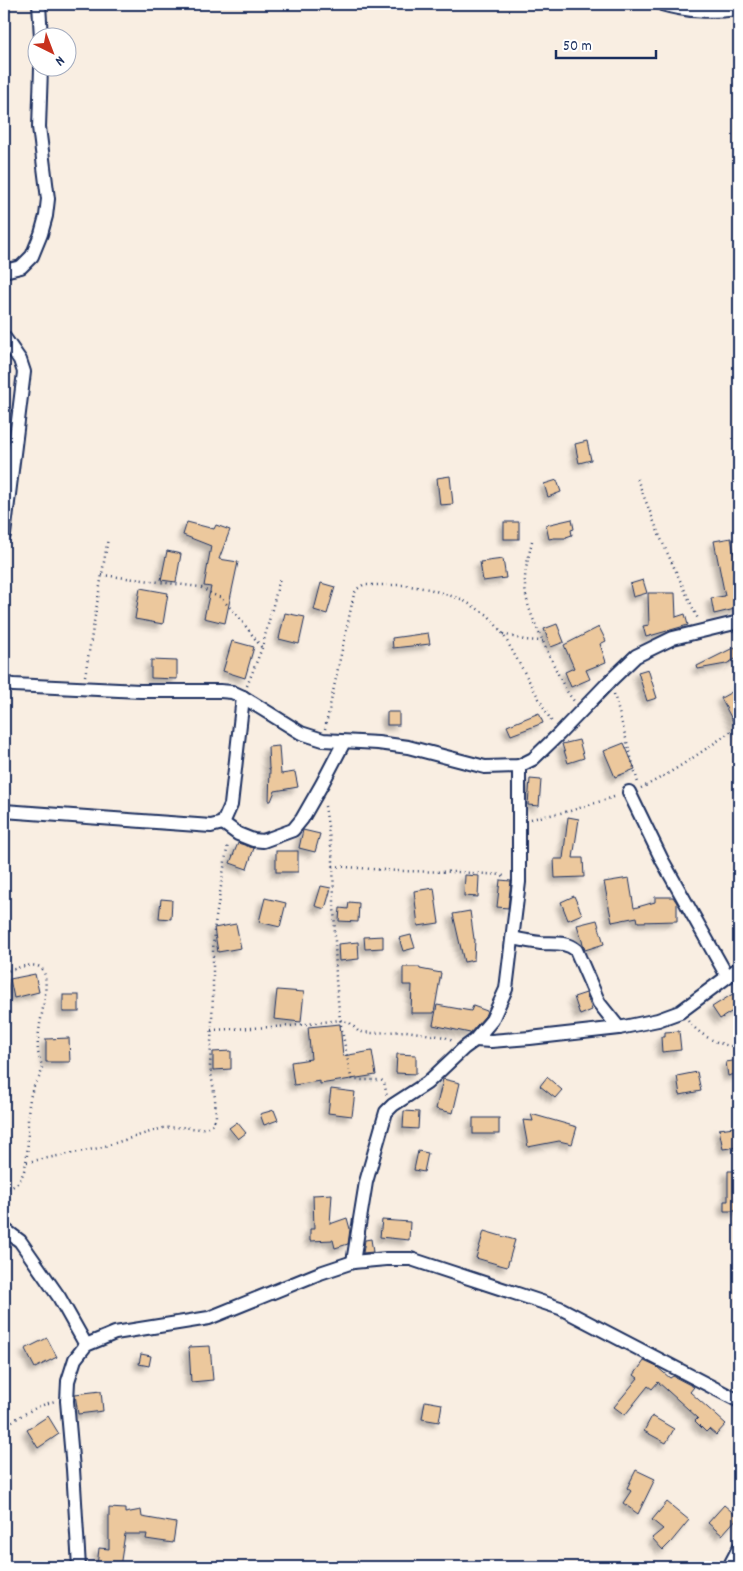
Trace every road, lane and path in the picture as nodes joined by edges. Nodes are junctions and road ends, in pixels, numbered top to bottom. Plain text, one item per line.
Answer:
1 (39, 4) edge
2 (662, 4) edge
3 (739, 9) edge
4 (40, 28) edge
5 (41, 78) edge
6 (4, 271) edge
7 (4, 336) edge
8 (637, 479) dead end
9 (4, 536) edge
10 (108, 538) dead end
11 (532, 541) dead end
12 (102, 575) junction
13 (280, 578) dead end
14 (739, 622) edge
15 (703, 630) junction
16 (503, 634) junction
17 (543, 642) junction
18 (262, 648) junction
19 (610, 681) junction
20 (4, 683) edge
21 (83, 688) junction
22 (243, 697) junction
23 (583, 710) junction
24 (559, 734) junction
25 (323, 740) junction
26 (344, 742) junction
27 (519, 766) junction
28 (322, 784) junction
29 (635, 790) joint
30 (4, 811) edge
31 (227, 825) junction
32 (333, 866) junction
33 (519, 882) junction
34 (513, 938) junction
35 (739, 968) edge
36 (4, 972) edge
37 (727, 976) junction
38 (680, 1012) junction
39 (340, 1020) junction
40 (619, 1028) junction
41 (211, 1030) junction
42 (476, 1040) junction
43 (739, 1047) edge
44 (464, 1048) junction
45 (389, 1108) junction
46 (26, 1162) junction
47 (4, 1189) edge
48 (4, 1229) edge
49 (353, 1262) junction
50 (86, 1345) junction
51 (67, 1401) junction
52 (739, 1401) edge
53 (4, 1427) edge
54 (739, 1548) edge
55 (79, 1567) edge
56 (729, 1567) edge

1 - 4 street
2 - 3 street
5 - 6 street
7 - 9 street
8 - 15 path
10 - 12 path
11 - 17 path
12 - 18 path
12 - 21 path
13 - 18 path
14 - 15 street
15 - 19 street
16 - 17 path
16 - 24 path
16 - 25 path
17 - 23 path
18 - 22 path
19 - 23 street
19 - 29 path
20 - 21 street
21 - 22 street
22 - 25 street
22 - 31 street
23 - 24 street
24 - 27 street
25 - 26 street
26 - 27 street
26 - 28 street
27 - 33 street
28 - 31 street
28 - 32 path
29 - 37 street
30 - 31 street
31 - 41 path
32 - 33 path
32 - 39 path
33 - 34 street
34 - 40 street
34 - 42 street
35 - 37 street
36 - 46 path
37 - 38 street
38 - 40 street
38 - 43 path
39 - 41 path
39 - 44 path
39 - 45 path
40 - 42 street
41 - 46 path
42 - 44 street
44 - 45 street
45 - 49 street
46 - 47 path
48 - 50 street
49 - 50 street
49 - 52 street
50 - 51 street
51 - 53 path
51 - 55 street
54 - 56 street

